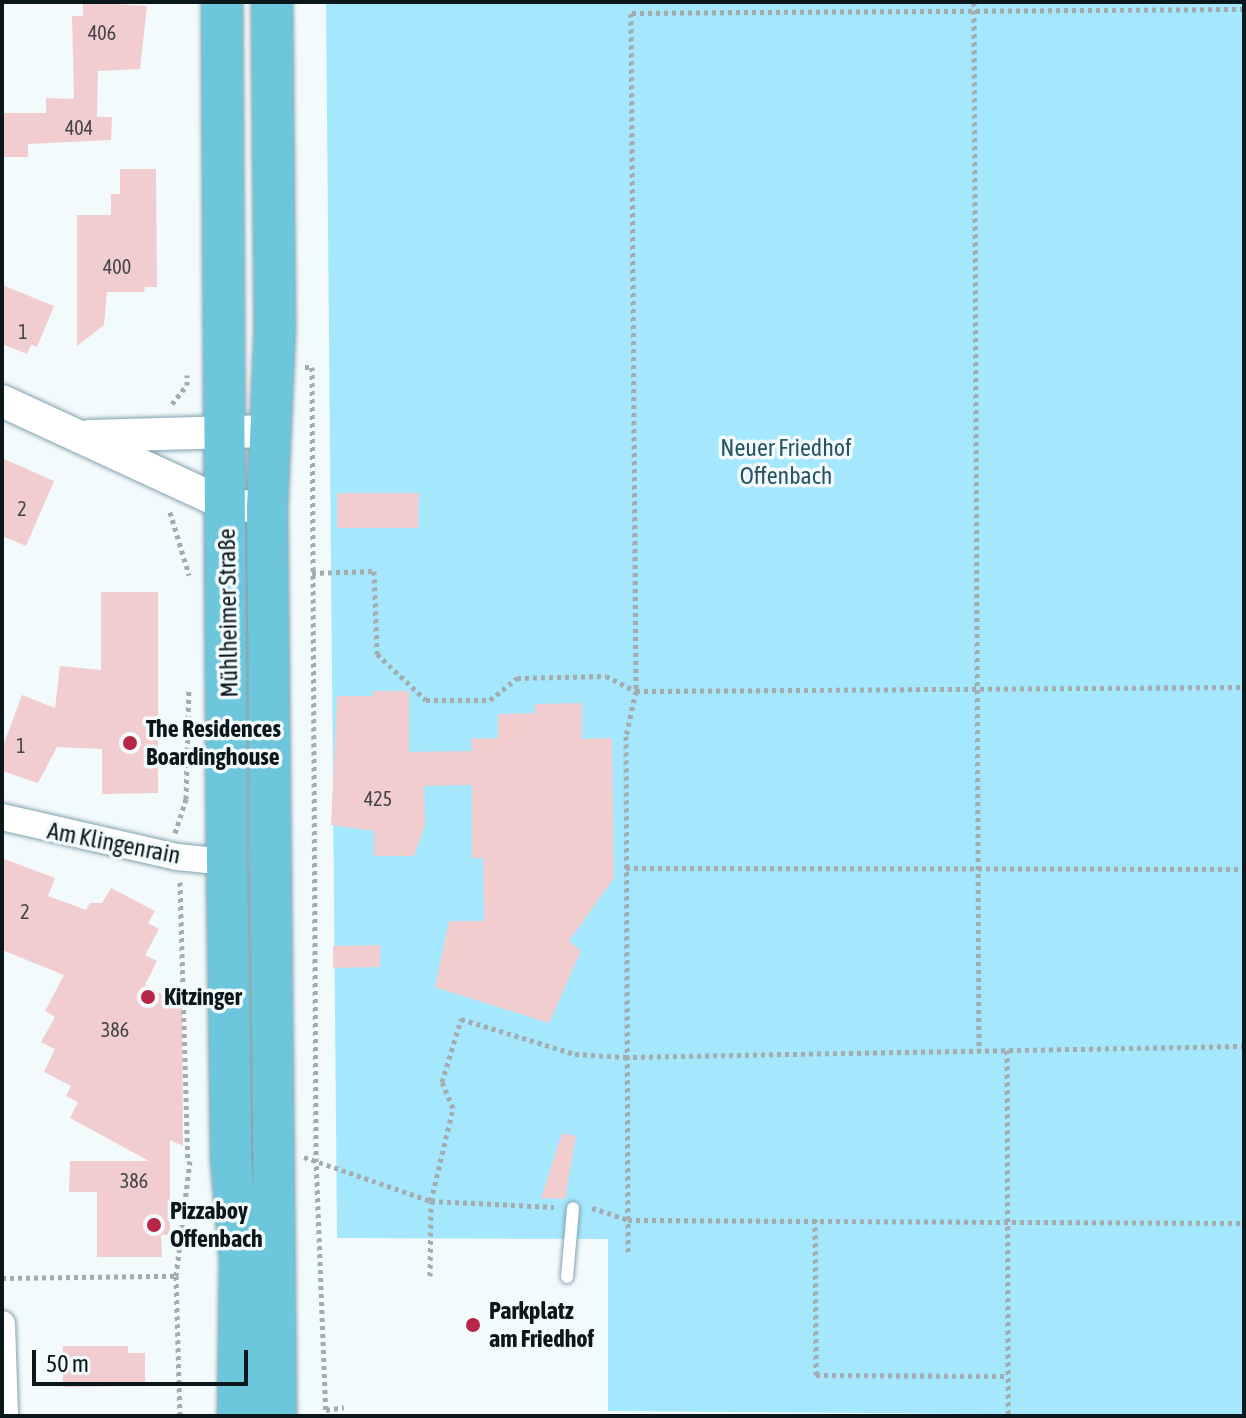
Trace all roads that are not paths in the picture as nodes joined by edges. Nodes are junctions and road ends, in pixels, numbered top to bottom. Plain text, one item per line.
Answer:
1 (222, 2) edge
2 (272, 2) edge
3 (2, 401) edge
4 (269, 431) junction
5 (226, 432) junction
6 (86, 436) junction
7 (227, 505) junction
8 (267, 507) junction
9 (2, 817) edge
10 (227, 862) junction
11 (573, 1208) road end
12 (567, 1277) dead end
13 (2, 1324) edge
14 (5, 1416) edge
15 (238, 1416) edge
16 (276, 1416) edge

1 - 5 main road, Mühlheimer Straße
2 - 4 main road, Mühlheimer Straße
3 - 6 street
4 - 5 street
4 - 8 main road, Mühlheimer Straße
5 - 6 street
5 - 7 main road, Mühlheimer Straße
6 - 7 street
7 - 8 street
7 - 10 main road, Mühlheimer Straße
8 - 16 main road, Mühlheimer Straße
9 - 10 street, Am Klingenrain
10 - 15 main road, Mühlheimer Straße
11 - 12 lane
13 - 14 street

